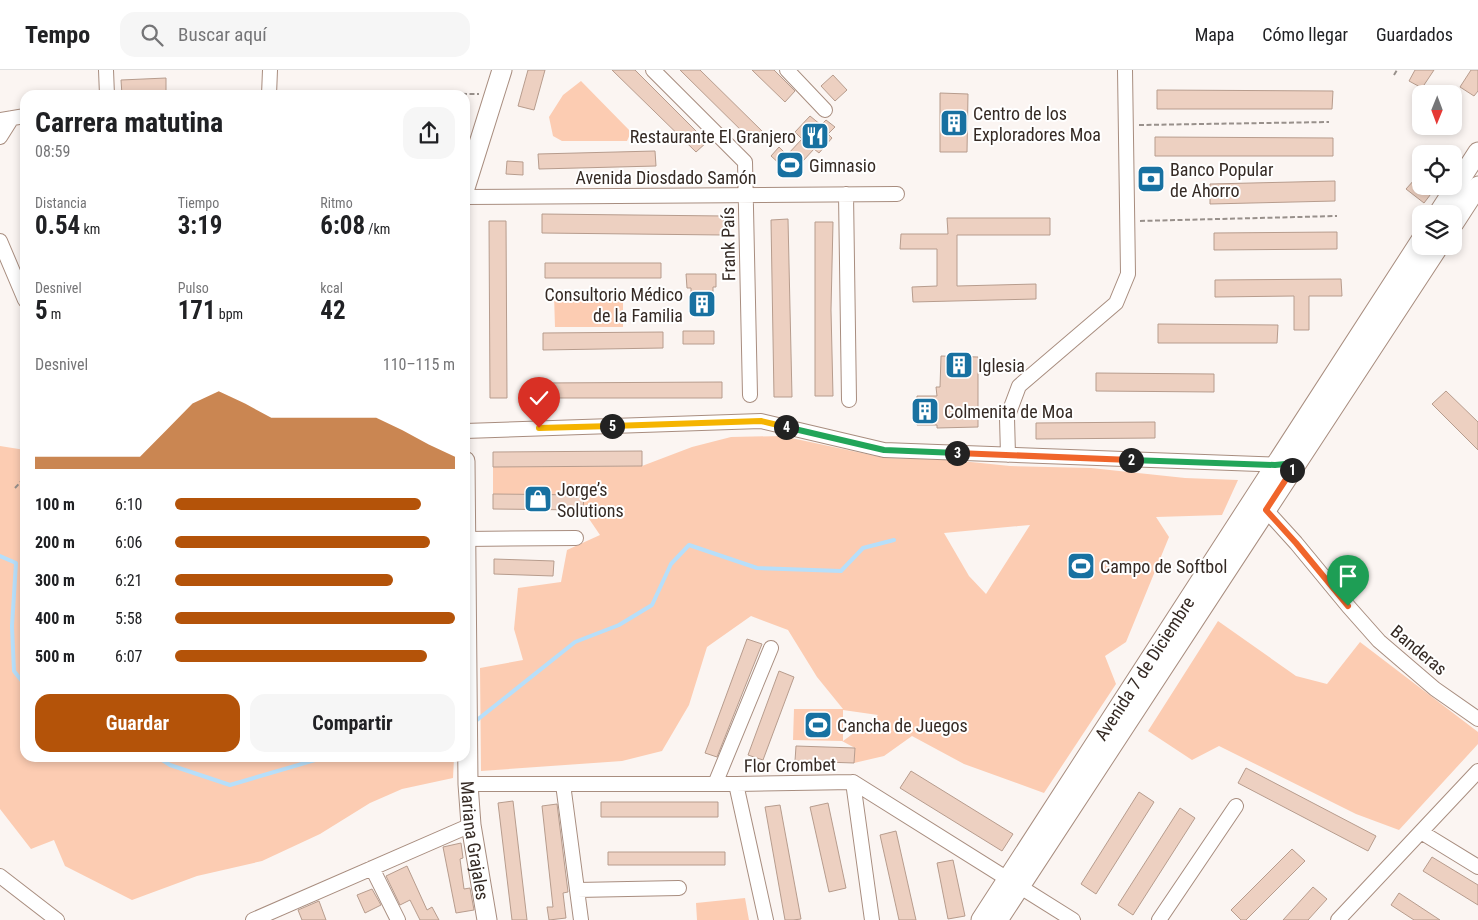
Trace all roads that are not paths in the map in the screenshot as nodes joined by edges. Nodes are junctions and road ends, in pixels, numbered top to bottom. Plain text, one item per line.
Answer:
1 (106, 70) edge
2 (270, 70) edge
3 (502, 70) edge
4 (653, 70) edge
5 (787, 70) edge
6 (1125, 70) edge
7 (107, 90) edge
8 (269, 90) edge
9 (825, 110) dead end
10 (12, 118) edge
11 (0, 137) edge
12 (1478, 152) edge
13 (470, 172) edge
14 (1478, 186) edge
15 (846, 194) junction
16 (897, 194) dead end
17 (746, 195) junction
18 (470, 197) edge
19 (1444, 205) edge
20 (1462, 211) edge
21 (0, 241) edge
22 (1412, 254) edge
23 (1433, 255) edge
24 (20, 288) edge
25 (750, 395) dead end
26 (849, 400) dead end
27 (470, 431) edge
28 (1008, 455) junction
29 (1296, 463) junction
30 (1275, 465) junction
31 (1266, 510) junction
32 (576, 538) dead end
33 (470, 539) edge
34 (771, 648) dead end
35 (1478, 719) edge
36 (468, 762) edge
37 (1478, 771) edge
38 (853, 782) junction
39 (468, 784) junction
40 (563, 784) junction
41 (715, 784) junction
42 (736, 784) junction
43 (1236, 806) dead end
44 (471, 825) junction
45 (1421, 832) junction
46 (1478, 867) edge
47 (372, 868) junction
48 (0, 876) edge
49 (1014, 883) junction
50 (679, 888) dead end
51 (578, 890) junction
52 (58, 920) edge
53 (253, 920) edge
54 (398, 920) edge
55 (487, 920) edge
56 (581, 920) edge
57 (766, 920) edge
58 (872, 920) edge
59 (981, 920) edge
60 (998, 920) edge
61 (1073, 920) edge
62 (1159, 920) edge
63 (1338, 920) edge

1 - 7 street
2 - 8 street
3 - 13 main road
4 - 17 street, Frank País
5 - 9 street
6 - 28 street
10 - 11 street
12 - 19 main road
14 - 20 main road
15 - 16 street, Avenida Diosdado Samón
15 - 17 street, Avenida Diosdado Samón
15 - 26 street
17 - 18 street, Avenida Diosdado Samón
17 - 25 street, Frank País
21 - 24 street
22 - 30 main road, Avenida 7 de Diciembre
23 - 29 main road, Avenida 7 de Diciembre
27 - 28 street
28 - 30 street
29 - 30 street
29 - 31 main road, Avenida 7 de Diciembre
30 - 49 main road, Avenida 7 de Diciembre
31 - 35 street, Banderas
31 - 49 main road, Avenida 7 de Diciembre
32 - 33 street
34 - 41 street
36 - 39 main road, Mariana Grajales
37 - 45 street
38 - 42 street, Flor Crombet
38 - 49 street, Flor Crombet
38 - 58 street
39 - 40 street, Flor Crombet
39 - 44 main road, Mariana Grajales
40 - 41 street, Flor Crombet
40 - 51 street
41 - 42 street, Flor Crombet
42 - 57 street
43 - 62 street
44 - 47 street
44 - 55 main road, Mariana Grajales
45 - 46 street
45 - 63 street
47 - 53 street
47 - 54 street
48 - 52 street
49 - 59 main road, Avenida 7 de Diciembre
49 - 60 main road, Avenida 7 de Diciembre
49 - 61 street, Flor Crombet
50 - 51 street
51 - 56 street

